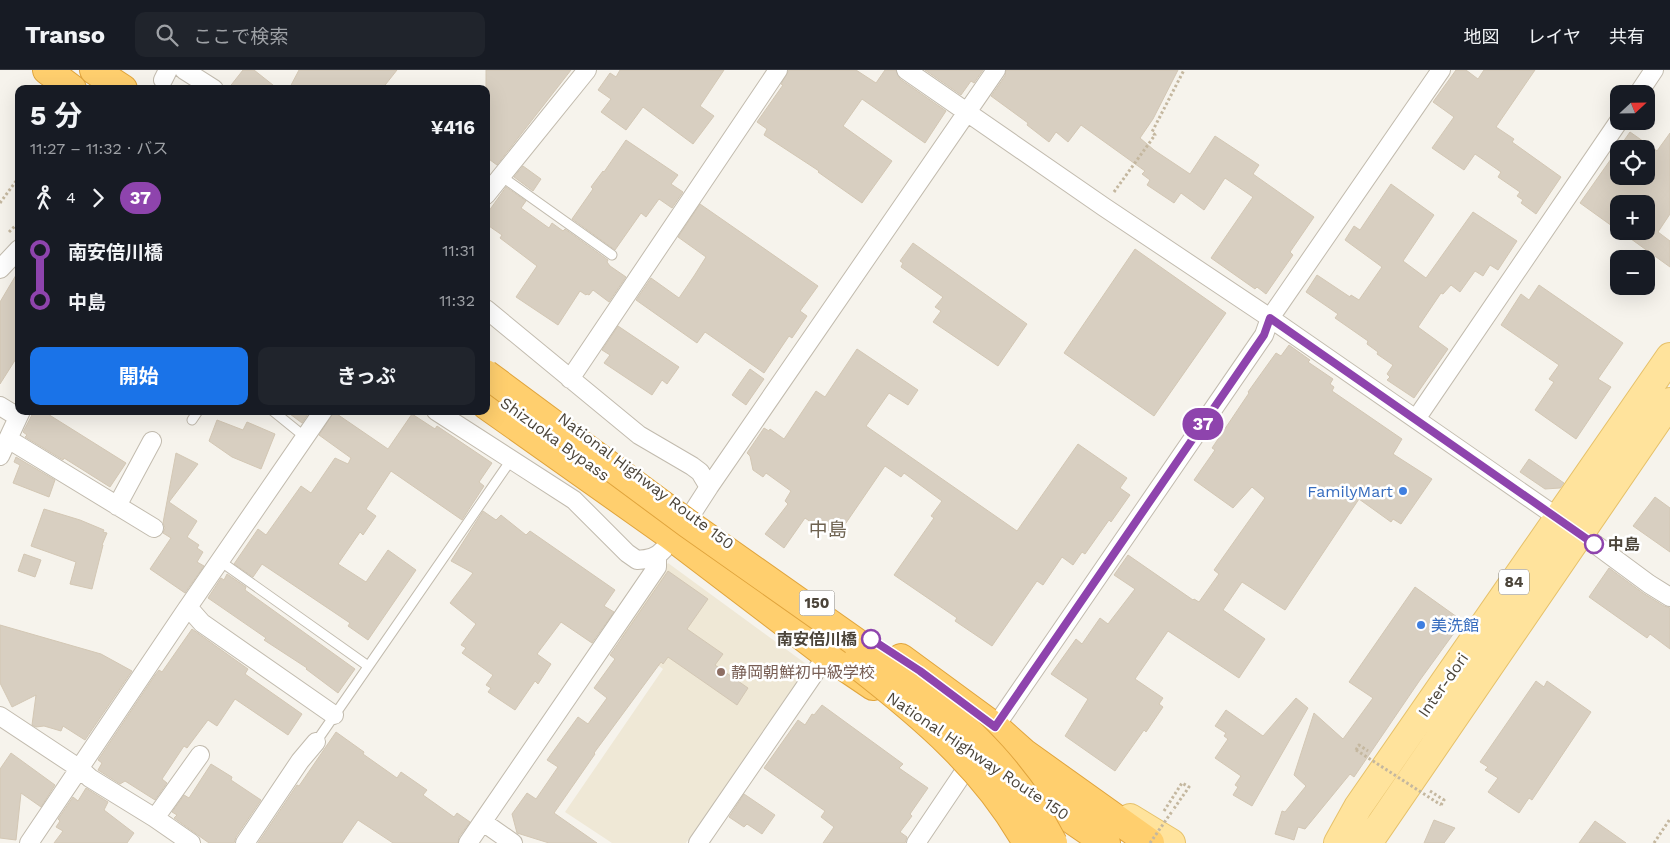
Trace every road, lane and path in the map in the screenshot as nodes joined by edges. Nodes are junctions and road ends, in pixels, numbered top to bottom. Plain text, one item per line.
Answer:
1 (93, 70) edge
2 (184, 70) edge
3 (587, 70) edge
4 (778, 70) edge
5 (906, 70) edge
6 (996, 70) edge
7 (1184, 70) edge
8 (1441, 70) edge
9 (1654, 70) edge
10 (110, 85) edge
11 (117, 85) edge
12 (208, 85) edge
13 (1644, 85) edge
14 (967, 112) junction
15 (1613, 130) edge
16 (501, 176) junction
17 (15, 182) edge
18 (490, 190) edge
19 (0, 203) edge
20 (1104, 207) junction
21 (612, 255) dead end
22 (490, 312) edge
23 (1270, 318) junction
24 (1670, 357) edge
25 (490, 363) edge
26 (490, 377) edge
27 (570, 379) junction
28 (490, 391) edge
29 (1670, 402) edge
30 (0, 406) edge
31 (490, 408) edge
32 (15, 412) edge
33 (19, 415) edge
34 (195, 415) edge
35 (278, 415) edge
36 (320, 415) edge
37 (442, 415) edge
38 (1416, 419) junction
39 (192, 420) dead end
40 (305, 437) junction
41 (8, 439) junction
42 (152, 441) dead end
43 (0, 456) edge
44 (510, 460) junction
45 (709, 487) junction
46 (117, 506) junction
47 (1569, 526) junction
48 (154, 528) dead end
49 (672, 537) junction
50 (220, 561) junction
51 (1670, 596) edge
52 (188, 607) junction
53 (827, 655) junction
54 (368, 666) junction
55 (0, 716) edge
56 (334, 716) junction
57 (995, 727) junction
58 (316, 742) joint
59 (1370, 752) dead end
60 (1024, 753) junction
61 (976, 754) junction
62 (200, 755) dead end
63 (80, 769) junction
64 (1432, 793) dead end
65 (1358, 807) junction
66 (1163, 811) dead end
67 (155, 818) junction
68 (1670, 819) edge
69 (483, 822) junction
70 (29, 843) edge
71 (191, 843) edge
72 (245, 843) edge
73 (468, 843) edge
74 (514, 843) edge
75 (698, 843) edge
76 (916, 843) edge
77 (1027, 843) edge
78 (1053, 843) edge
79 (1106, 843) edge
80 (1150, 843) edge
81 (1171, 843) edge
82 (1322, 843) edge
83 (1338, 843) edge
84 (1368, 843) edge
85 (1654, 843) edge

1 - 10 highway
1 - 11 highway
2 - 12 street
3 - 16 street
4 - 27 street
5 - 14 street
6 - 14 street
7 - 20 path
8 - 23 street
9 - 13 street
14 - 20 street
14 - 45 street
15 - 38 street
16 - 18 street
16 - 21 lane
17 - 19 path
20 - 23 street
22 - 27 street
23 - 38 street
23 - 57 street
24 - 47 main road, Inter-dori / 84
25 - 49 highway, National Highway Route 150 / 150
26 - 78 highway, Shizuoka Bypass / 150, bridge
27 - 45 street
28 - 77 highway, Shizuoka Bypass / 150, bridge
29 - 47 main road, Inter-dori / 84
30 - 32 street
31 - 49 highway, National Highway Route 150 / 150
33 - 41 street
34 - 39 lane
35 - 40 lane
36 - 40 street
37 - 44 street
38 - 47 street
40 - 50 street
41 - 43 street
41 - 46 street
42 - 46 street
44 - 49 street
44 - 54 lane
45 - 49 street
46 - 48 street
47 - 51 street
47 - 65 main road, Inter-dori / 84
47 - 84 main road, Inter-dori / 84
49 - 53 highway, National Highway Route 150 / 150
49 - 57 highway, National Highway Route 150 / 150
49 - 69 street
50 - 52 street
50 - 54 lane
52 - 56 street
52 - 63 street
53 - 61 highway, National Highway Route 150 / 150
53 - 75 street
54 - 56 lane
55 - 63 street
56 - 58 lane
57 - 60 highway, National Highway Route 150 / 150
58 - 72 street
59 - 64 path, bridge
60 - 80 highway, National Highway Route 150 / 150
60 - 81 main road
61 - 76 street
61 - 79 highway, National Highway Route 150 / 150
62 - 67 street
63 - 67 street
63 - 70 street
65 - 82 main road
65 - 83 main road, Inter-dori / 84
66 - 80 path, bridge
67 - 71 street
68 - 85 path
69 - 73 street
69 - 74 street

